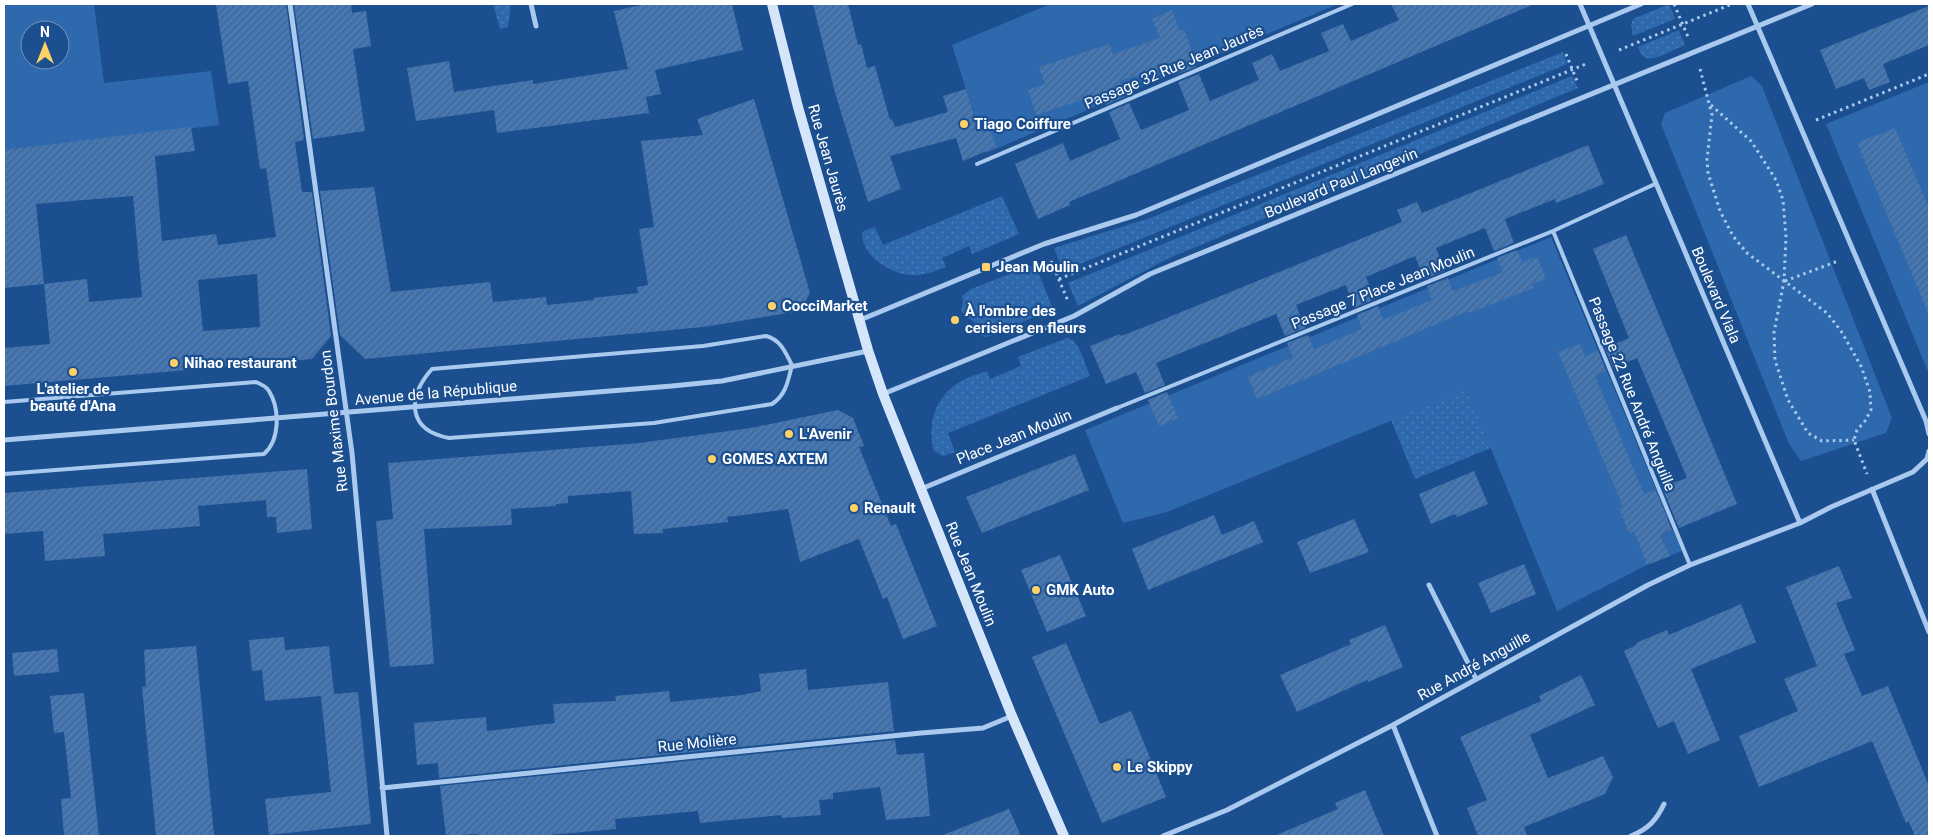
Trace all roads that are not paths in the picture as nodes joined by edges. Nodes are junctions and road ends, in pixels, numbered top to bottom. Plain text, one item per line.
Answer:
1 (290, 4) edge
2 (531, 4) edge
3 (772, 4) edge
4 (1352, 4) edge
5 (1580, 4) edge
6 (1641, 4) edge
7 (1748, 4) edge
8 (1812, 4) edge
9 (1588, 25) junction
10 (1757, 25) junction
11 (536, 26) dead end
12 (1613, 85) junction
13 (977, 164) dead end
14 (1656, 184) junction
15 (1553, 231) junction
16 (860, 320) junction
17 (868, 350) junction
18 (792, 365) junction
19 (884, 394) junction
20 (4, 402) edge
21 (414, 407) junction
22 (1117, 408) joint
23 (347, 413) junction
24 (278, 418) junction
25 (1929, 434) edge
26 (4, 440) edge
27 (1929, 451) edge
28 (4, 474) edge
29 (921, 488) junction
30 (1872, 489) junction
31 (1800, 523) junction
32 (1690, 566) junction
33 (1429, 585) dead end
34 (1929, 632) edge
35 (1476, 679) junction
36 (1012, 716) junction
37 (1393, 725) junction
38 (382, 788) junction
39 (1664, 804) dead end
40 (387, 836) edge
41 (1064, 836) edge
42 (1163, 836) edge
43 (1437, 836) edge
44 (1631, 836) edge

1 - 23 street, Rue Maxime Bourdon
2 - 11 street
3 - 16 main road, Rue Jean Jaurès
4 - 13 lane, Passage 32 Rue Jean Jaurès
5 - 9 street, Boulevard Viala
6 - 9 street
7 - 10 street
8 - 10 street, Boulevard Paul Langevin
9 - 12 street, Boulevard Viala
9 - 16 street
10 - 12 street, Boulevard Paul Langevin
10 - 25 street
12 - 14 street, Boulevard Viala
12 - 19 street, Boulevard Paul Langevin
14 - 15 lane, Passage 7 Place Jean Moulin
14 - 31 street, Boulevard Viala
15 - 22 lane, Passage 7 Place Jean Moulin
15 - 32 lane, Passage 22 Rue André Anguille
16 - 17 main road, Rue Jean Moulin
17 - 18 street, Avenue de la République
17 - 19 main road, Rue Jean Moulin
18 - 21 street, Avenue de la République
18 - 21 lane
18 - 21 lane
19 - 29 main road, Rue Jean Moulin
20 - 24 lane
21 - 23 street, Avenue de la République
22 - 29 street, Place Jean Moulin
23 - 24 street, Avenue de la République
23 - 38 street, Rue Maxime Bourdon
24 - 26 street, Avenue de la République
24 - 28 lane
27 - 30 street
29 - 36 main road, Rue Jean Moulin
30 - 31 street
30 - 34 street
31 - 32 street, Rue André Anguille
32 - 35 street, Rue André Anguille
33 - 35 street
35 - 37 street, Rue André Anguille
36 - 38 street, Rue Molière
36 - 41 main road, Rue Jean Moulin
37 - 42 street, Rue André Anguille
37 - 43 street
38 - 40 street, Rue Maxime Bourdon
39 - 44 street

